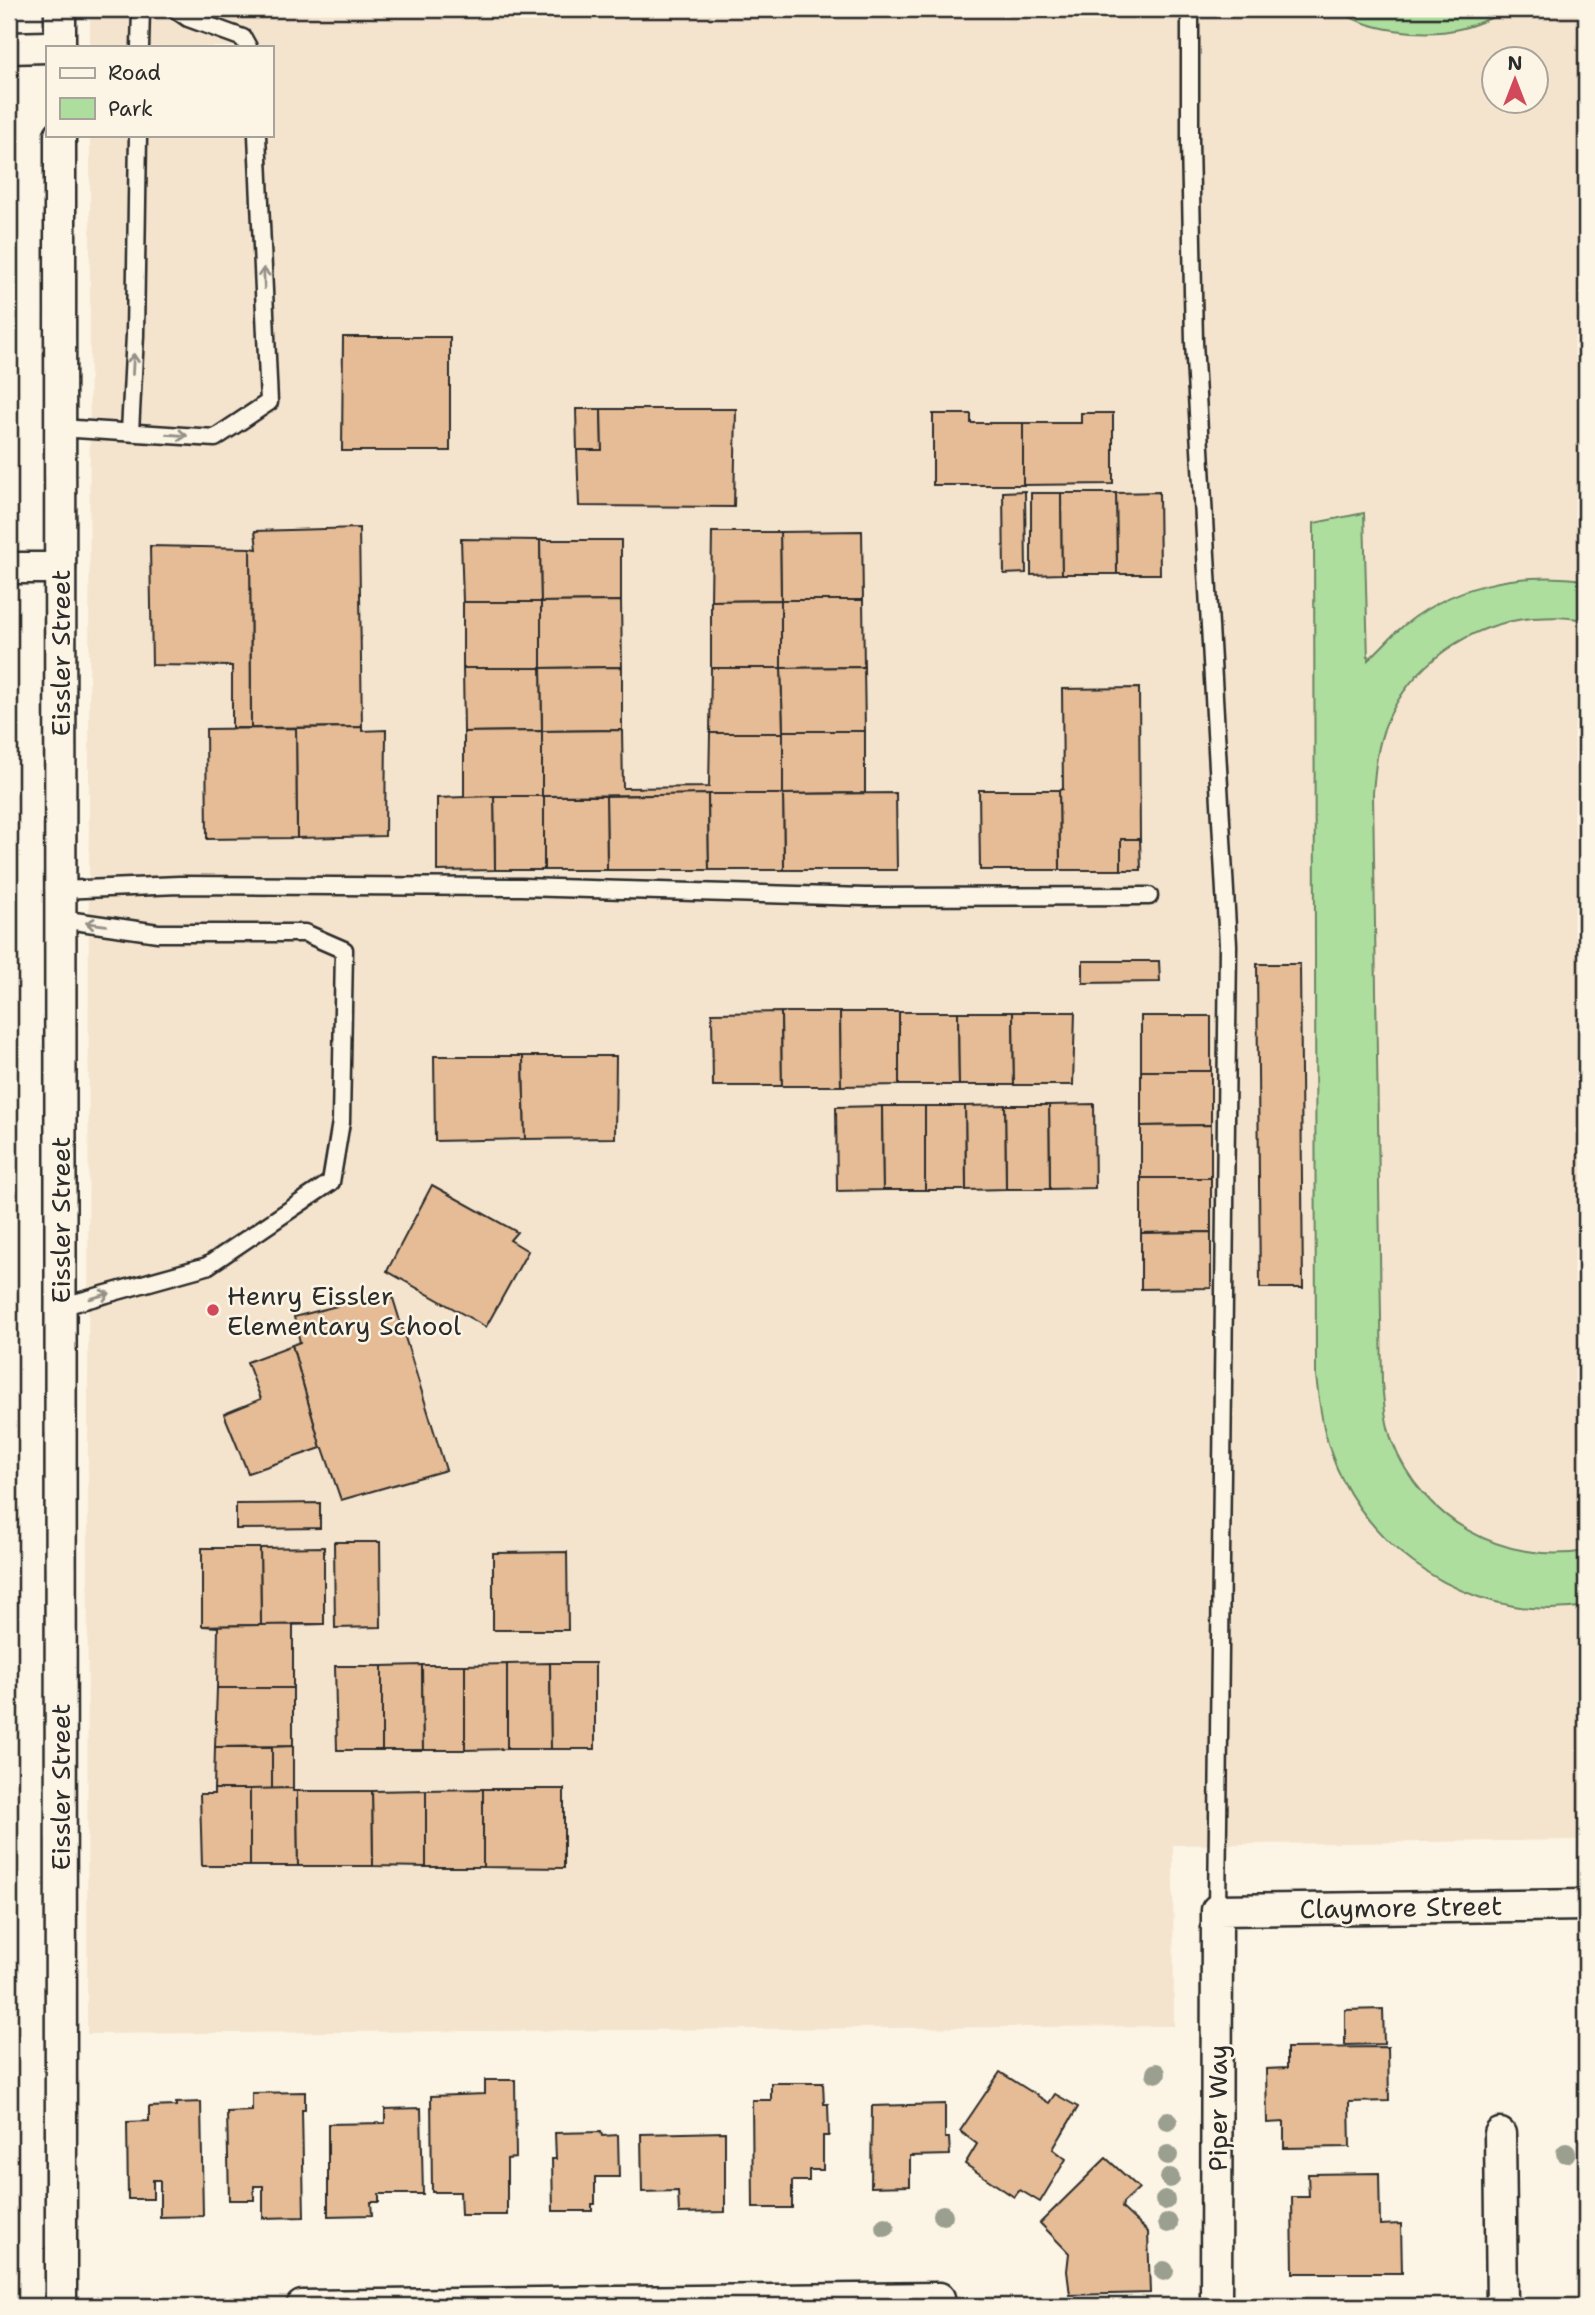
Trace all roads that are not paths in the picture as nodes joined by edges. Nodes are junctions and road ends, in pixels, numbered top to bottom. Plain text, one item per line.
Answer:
1 (60, 9) edge
2 (141, 9) edge
3 (175, 9) edge
4 (1190, 9) edge
5 (60, 46) edge
6 (140, 46) edge
7 (247, 46) edge
8 (46, 47) edge
9 (9, 48) edge
10 (60, 136) edge
11 (138, 136) edge
12 (257, 136) edge
13 (60, 428) junction
14 (130, 432) junction
15 (9, 568) edge
16 (60, 568) junction
17 (1149, 896) dead end
18 (60, 905) junction
19 (60, 1307) junction
20 (1586, 1880) edge
21 (1575, 1905) edge
22 (1217, 1910) junction
23 (1500, 2134) dead end
24 (939, 2298) dead end
25 (61, 2306) edge
26 (302, 2306) edge
27 (1216, 2306) edge
28 (1502, 2306) edge

1 - 5 street
2 - 6 lane
3 - 7 lane
4 - 22 lane
8 - 9 street
10 - 13 street, Eissler Street
14 -> 11 lane
14 -> 12 lane
13 - 14 lane
13 - 16 street, Eissler Street
15 - 16 street
16 - 18 street, Eissler Street
17 - 18 lane
18 - 19 street, Eissler Street
19 -> 18 lane
19 - 25 street, Eissler Street
20 - 21 street
21 - 22 street, Claymore Street
22 - 27 street, Piper Way
23 - 28 street
24 - 26 street

